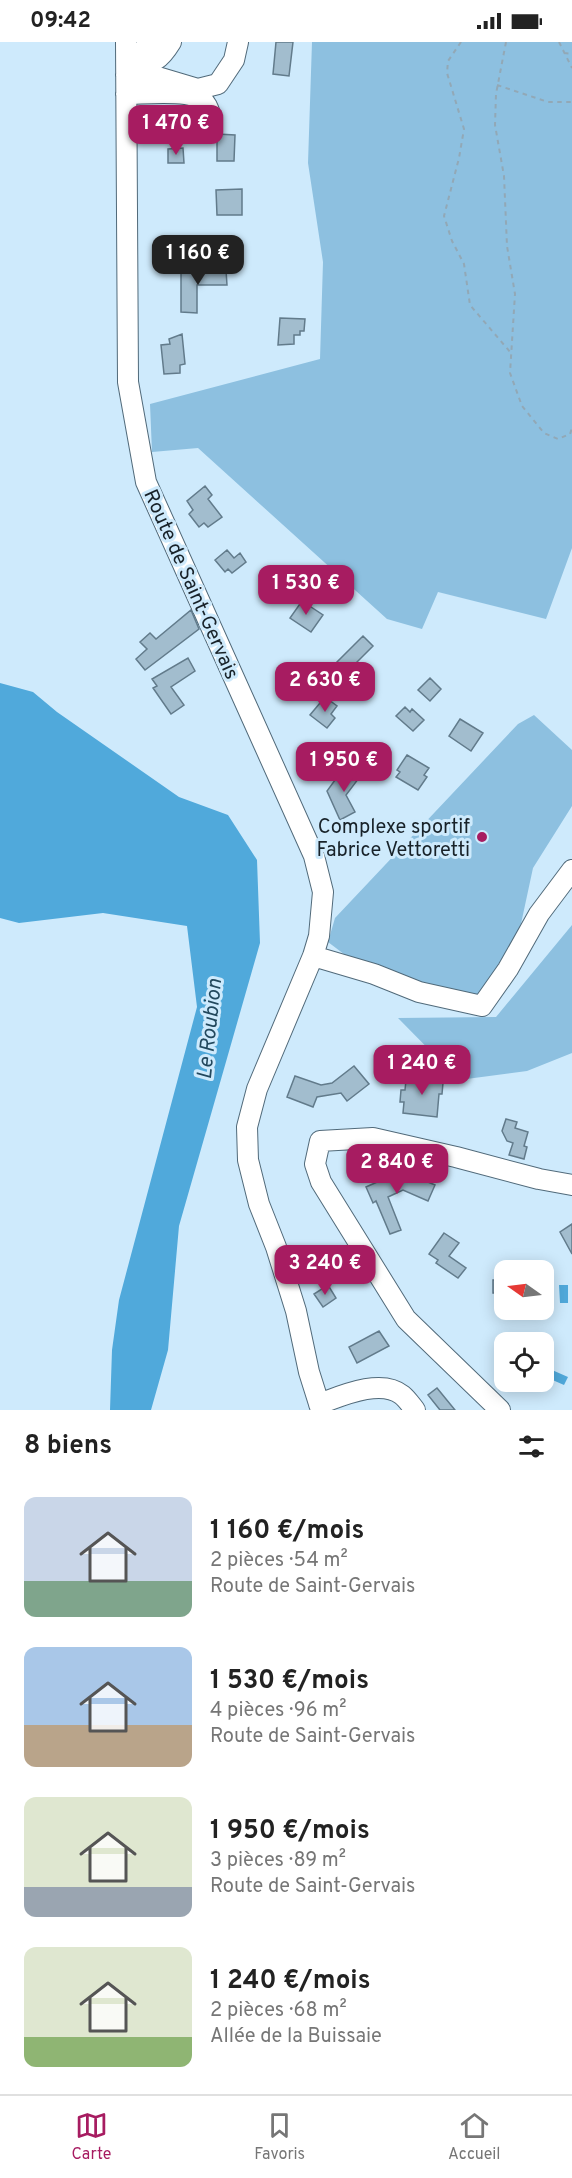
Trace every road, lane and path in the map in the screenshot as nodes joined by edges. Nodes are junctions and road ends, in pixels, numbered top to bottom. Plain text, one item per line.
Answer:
1 (126, 42) edge
2 (149, 42) edge
3 (171, 42) edge
4 (238, 42) edge
5 (461, 42) edge
6 (506, 42) edge
7 (559, 42) edge
8 (564, 53) junction
9 (572, 54) edge
10 (572, 68) edge
11 (128, 74) junction
12 (497, 86) junction
13 (572, 102) edge
14 (212, 119) dead end
15 (511, 353) junction
16 (572, 428) edge
17 (572, 870) edge
18 (313, 956) junction
19 (572, 1185) edge
20 (320, 1407) edge
21 (414, 1410) edge
22 (500, 1410) edge

1 - 11 street, Route de Saint-Gervais
2 - 11 street
3 - 11 street
4 - 11 street
5 - 15 path
6 - 12 path
7 - 8 path
8 - 9 path
8 - 10 path
11 - 14 street
11 - 18 street, Route de Saint-Gervais
12 - 13 path
12 - 15 path
15 - 16 path
17 - 18 street
18 - 20 street, Route de Saint-Gervais
19 - 22 street
20 - 21 street

